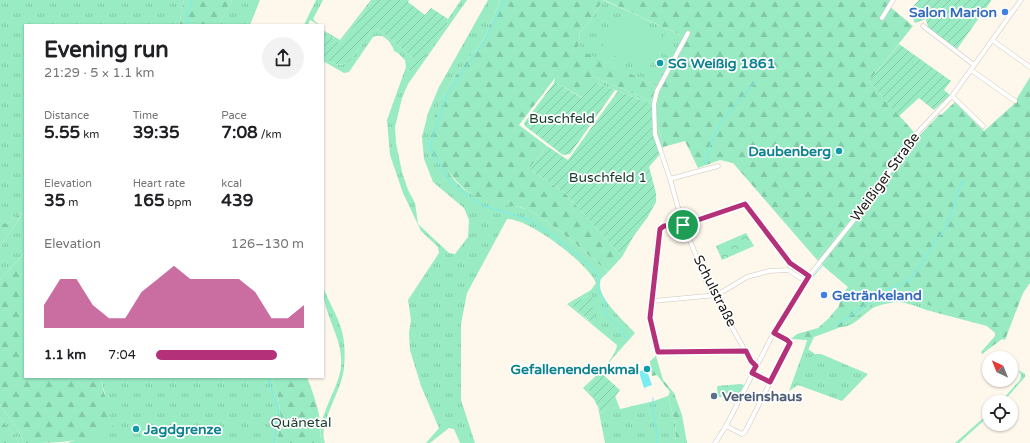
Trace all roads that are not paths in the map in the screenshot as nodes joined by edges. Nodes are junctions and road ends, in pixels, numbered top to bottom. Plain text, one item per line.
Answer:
1 (893, 0) edge
2 (1021, 0) edge
3 (882, 18) dead end
4 (923, 26) dead end
5 (688, 33) dead end
6 (992, 40) junction
7 (974, 65) junction
8 (1030, 67) edge
9 (971, 70) junction
10 (952, 96) junction
11 (1015, 101) dead end
12 (983, 126) dead end
13 (718, 166) dead end
14 (670, 179) junction
15 (683, 225) junction
16 (792, 265) junction
17 (788, 270) junction
18 (809, 276) junction
19 (805, 281) junction
20 (714, 295) junction
21 (653, 300) junction
22 (774, 333) junction
23 (746, 351) junction
24 (756, 366) junction
25 (752, 373) junction
26 (770, 382) junction
27 (726, 426) junction
28 (716, 443) edge

1 - 3 street
2 - 6 street, Weißiger Straße
4 - 7 street
5 - 14 street, Schulstraße
6 - 7 street, Weißiger Straße
6 - 8 street
7 - 9 street, Weißiger Straße
9 - 10 street, Weißiger Straße
9 - 11 street
10 - 12 street
10 - 18 street, Weißiger Straße
13 - 14 street
14 - 15 street, Schulstraße
15 - 16 street
15 - 20 street, Schulstraße
15 - 21 street
16 - 17 street
16 - 18 street
17 - 19 street
17 - 20 street
18 - 19 street, Weißiger Straße
19 - 22 street, Weißiger Straße
20 - 21 street
20 - 23 street, Schulstraße
21 - 23 street
22 - 24 street, Weißiger Straße
22 - 26 street
23 - 24 street, Schulstraße
24 - 25 street, Weißiger Straße
25 - 26 street
25 - 27 street, Weißiger Straße
26 - 27 street
27 - 28 street, Weißiger Straße

